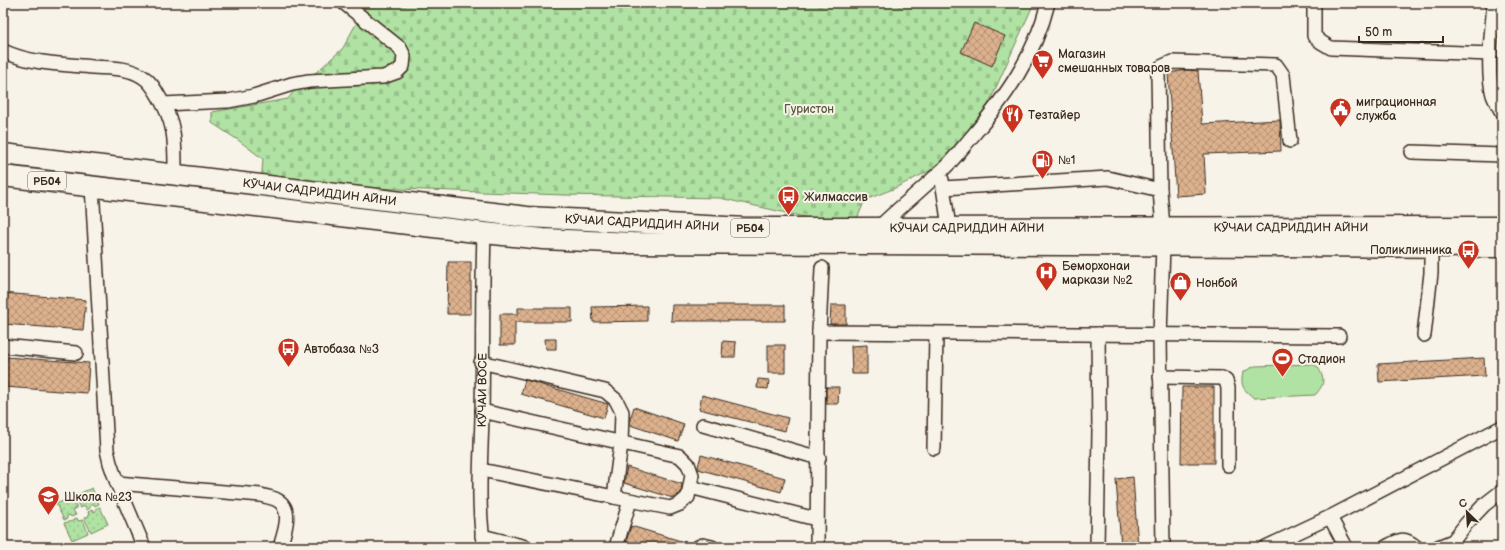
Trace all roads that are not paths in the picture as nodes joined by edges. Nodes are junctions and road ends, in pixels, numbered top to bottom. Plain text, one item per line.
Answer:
1 (344, 3) edge
2 (1048, 3) edge
3 (1314, 3) edge
4 (1494, 3) edge
5 (3, 51) edge
6 (1491, 54) junction
7 (163, 104) junction
8 (1502, 112) edge
9 (1290, 141) dead end
10 (1412, 152) dead end
11 (3, 154) edge
12 (1502, 155) edge
13 (940, 172) junction
14 (175, 174) junction
15 (3, 176) edge
16 (92, 186) junction
17 (943, 188) junction
18 (1160, 190) junction
19 (949, 227) junction
20 (1502, 227) edge
21 (878, 228) junction
22 (484, 233) junction
23 (1163, 236) junction
24 (1431, 247) junction
25 (1502, 247) edge
26 (822, 268) dead end
27 (819, 332) junction
28 (936, 334) junction
29 (1098, 334) junction
30 (1424, 335) dead end
31 (1160, 336) junction
32 (1339, 336) dead end
33 (3, 346) edge
34 (76, 353) dead end
35 (481, 362) junction
36 (1160, 377) junction
37 (482, 411) junction
38 (703, 425) dead end
39 (1502, 427) edge
40 (621, 444) junction
41 (934, 448) dead end
42 (818, 458) junction
43 (1228, 465) dead end
44 (481, 470) junction
45 (118, 483) junction
46 (690, 487) junction
47 (1502, 491) edge
48 (614, 497) junction
49 (630, 501) junction
50 (1330, 517) junction
51 (816, 519) junction
52 (483, 542) edge
53 (1453, 544) edge
54 (144, 547) edge
55 (280, 547) edge
56 (526, 547) edge
57 (616, 547) edge
58 (698, 547) edge
59 (712, 547) edge
60 (817, 547) edge
61 (1097, 547) edge
62 (1163, 547) edge
63 (1266, 547) edge
64 (1346, 547) edge
65 (1386, 547) edge
66 (1416, 547) edge
67 (1438, 547) edge

1 - 7 street
2 - 13 street
3 - 6 street
4 - 6 street
5 - 7 street
6 - 8 street
7 - 14 street
9 - 18 street
10 - 12 street
11 - 14 highway, КӮЧАИ САДРИДДИН АЙНИ / РБ04
13 - 17 street
13 - 21 street
14 - 21 highway, КӮЧАИ САДРИДДИН АЙНИ / РБ04
15 - 16 highway, РБ04
16 - 22 highway, КӮЧАИ САДРИДДИН АЙНИ / РБ04
16 - 45 street
17 - 18 street
17 - 19 street
18 - 23 street
19 - 21 highway, КӮЧАИ САДРИДДИН АЙНИ / РБ04
19 - 23 highway, КӮЧАИ САДРИДДИН АЙНИ / РБ04
20 - 23 highway, КӮЧАИ САДРИДДИН АЙНИ / РБ04
22 - 23 highway, КӮЧАИ САДРИДДИН АЙНИ / РБ04
22 - 35 street, КӮЧАИ ВОСЕ
23 - 24 highway, КӮЧАИ САДРИДДИН АЙНИ / РБ04
23 - 31 street
24 - 25 highway, КӮЧАИ САДРИДДИН АЙНИ / РБ04
24 - 30 street
26 - 27 street
27 - 28 street
27 - 42 street
28 - 29 street
28 - 41 street
29 - 31 street
29 - 61 street
31 - 32 street
31 - 36 street
33 - 34 street
35 - 37 street, КӮЧАИ ВОСЕ
35 - 40 street
36 - 43 street
36 - 62 street
37 - 40 street
37 - 44 street, КӮЧАИ ВОСЕ
38 - 42 street
39 - 50 street
40 - 46 street
40 - 48 street
42 - 51 street
44 - 48 street
44 - 52 street, КӮЧАИ ВОСЕ
45 - 54 street
45 - 55 street
46 - 49 street
46 - 51 street
47 - 53 street
48 - 49 street
49 - 57 street
50 - 63 street
50 - 64 street
51 - 60 street
52 - 56 street
53 - 67 street
58 - 59 street
65 - 66 street

